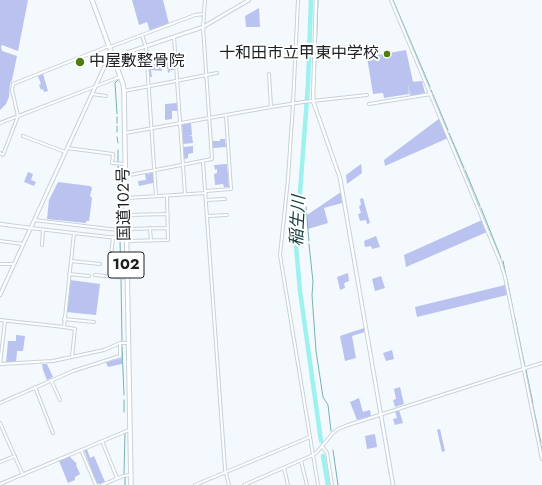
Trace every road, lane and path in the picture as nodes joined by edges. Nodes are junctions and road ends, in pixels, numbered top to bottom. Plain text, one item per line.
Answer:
1 (92, 0) edge
2 (205, 0) edge
3 (249, 0) edge
4 (298, 0) edge
5 (316, 0) edge
6 (391, 0) edge
7 (204, 14) junction
8 (203, 27) junction
9 (142, 35) junction
10 (174, 37) junction
11 (110, 46) junction
12 (146, 47) junction
13 (114, 57) junction
14 (217, 73) dead end
15 (269, 74) dead end
16 (207, 75) junction
17 (120, 76) junction
18 (178, 80) junction
19 (149, 86) junction
20 (95, 87) junction
21 (124, 91) junction
22 (92, 94) junction
23 (431, 94) junction
24 (368, 95) dead end
25 (106, 96) dead end
26 (311, 101) junction
27 (293, 104) junction
28 (369, 104) dead end
29 (271, 107) junction
30 (226, 115) junction
31 (18, 116) junction
32 (209, 118) junction
33 (0, 123) edge
34 (180, 123) junction
35 (152, 129) junction
36 (124, 134) junction
37 (23, 136) dead end
38 (67, 148) junction
39 (65, 152) junction
40 (0, 153) edge
41 (203, 162) junction
42 (125, 164) junction
43 (183, 165) junction
44 (154, 170) junction
45 (125, 176) junction
46 (206, 192) junction
47 (185, 194) junction
48 (156, 196) junction
49 (167, 196) junction
50 (126, 198) junction
51 (225, 199) dead end
52 (206, 200) junction
53 (168, 214) junction
54 (126, 215) junction
55 (227, 215) dead end
56 (208, 216) junction
57 (34, 220) junction
58 (0, 224) edge
59 (0, 228) edge
60 (30, 228) junction
61 (150, 228) junction
62 (168, 228) junction
63 (43, 230) junction
64 (126, 230) junction
65 (74, 233) junction
66 (113, 237) junction
67 (0, 240) edge
68 (126, 240) junction
69 (150, 241) junction
70 (24, 244) junction
71 (42, 245) dead end
72 (71, 261) junction
73 (0, 264) edge
74 (14, 264) junction
75 (100, 264) dead end
76 (110, 265) dead end
77 (69, 274) junction
78 (95, 275) dead end
79 (89, 276) dead end
80 (127, 278) junction
81 (0, 295) edge
82 (64, 319) junction
83 (0, 320) edge
84 (5, 321) junction
85 (94, 322) dead end
86 (64, 327) junction
87 (120, 343) junction
88 (128, 343) junction
89 (72, 356) junction
90 (542, 363) edge
91 (0, 364) edge
92 (524, 369) junction
93 (51, 380) junction
94 (35, 387) junction
95 (60, 400) dead end
96 (0, 403) edge
97 (381, 414) junction
98 (0, 423) edge
99 (129, 430) junction
100 (53, 432) dead end
101 (310, 437) junction
102 (102, 441) junction
103 (322, 446) junction
104 (81, 450) junction
105 (313, 455) junction
106 (15, 456) junction
107 (542, 459) edge
108 (301, 460) junction
109 (0, 462) edge
110 (284, 468) junction
111 (226, 473) junction
112 (23, 475) junction
113 (130, 475) junction
114 (117, 478) junction
115 (0, 484) edge
116 (96, 485) edge
117 (102, 485) edge
118 (130, 485) edge
119 (195, 485) edge
120 (229, 485) edge
121 (244, 485) edge
122 (288, 485) edge
123 (307, 485) edge
124 (318, 485) edge
125 (332, 485) edge
126 (393, 485) edge

1 - 11 highway, 国道102号 / 102
2 - 7 street
3 - 8 street
4 - 27 street
5 - 26 street
6 - 23 street
7 - 8 street
7 - 9 street
8 - 10 street
8 - 16 street
9 - 11 street
9 - 12 street
10 - 12 street
10 - 18 street
11 - 13 highway, 国道102号 / 102
11 - 31 street
12 - 13 street
12 - 19 street
13 - 17 highway, 国道102号 / 102
13 - 20 street
14 - 16 street
15 - 29 street
16 - 18 street
16 - 32 street
17 - 20 street
17 - 21 highway, 国道102号 / 102
18 - 19 street
18 - 34 street
19 - 21 street
19 - 35 street
20 - 22 street
20 - 31 street
21 - 36 highway, 国道102号 / 102
22 - 25 street
22 - 38 street
23 - 28 street
23 - 92 street
24 - 26 street
26 - 27 street
26 - 97 street
27 - 29 street
27 - 101 street
29 - 30 street
30 - 32 street
30 - 46 street
31 - 33 street
31 - 40 street
32 - 34 street
32 - 41 street
34 - 35 street
34 - 43 street
35 - 36 street
35 - 44 street
36 - 42 highway, 国道102号 / 102
37 - 39 street
38 - 39 street
38 - 42 street
39 - 57 street
41 - 43 street
41 - 46 street
42 - 45 highway, 国道102号 / 102
43 - 44 street
43 - 47 street
44 - 45 street
44 - 48 street
45 - 50 highway, 国道102号 / 102
46 - 47 street
46 - 52 street
47 - 49 street
48 - 49 street
48 - 50 street
49 - 53 street
50 - 54 highway, 国道102号 / 102
51 - 52 street
52 - 56 street
53 - 54 street
53 - 62 street
54 - 64 highway, 国道102号 / 102
55 - 56 street
56 - 111 street
57 - 60 street
57 - 64 street
58 - 59 street
58 - 60 street
60 - 63 street
60 - 70 street
61 - 62 street
61 - 64 street
61 - 69 street
62 - 69 street
63 - 65 street
63 - 71 street
64 - 68 highway, 国道102号 / 102
65 - 66 street
65 - 72 street
66 - 68 street
66 - 76 street
67 - 70 street
68 - 69 street
68 - 80 highway, 国道102号 / 102
70 - 74 street
72 - 75 street
72 - 77 street
73 - 74 street
74 - 81 street
77 - 79 street
77 - 82 street
78 - 80 street
80 - 88 highway, 国道102号 / 102
82 - 85 street
82 - 86 street
83 - 84 street
84 - 86 street
84 - 91 street
86 - 89 street
87 - 88 street
87 - 89 street
87 - 93 street
88 - 99 highway, 国道102号 / 102
89 - 91 street
90 - 92 street
92 - 97 street
92 - 107 street
93 - 94 street
93 - 95 street
94 - 96 street
94 - 100 street
97 - 103 street
97 - 126 street
98 - 106 street
99 - 102 street
99 - 113 highway, 国道102号 / 102
101 - 105 street
101 - 111 street
102 - 104 street
102 - 114 street
103 - 105 street
103 - 125 street
104 - 112 street
104 - 116 street
105 - 108 street
105 - 124 street
106 - 109 street
106 - 112 street
108 - 110 street
108 - 123 street
110 - 121 street
110 - 122 street
111 - 119 street
111 - 120 street
112 - 115 street
113 - 114 street
113 - 118 highway, 国道102号 / 102
114 - 117 street

